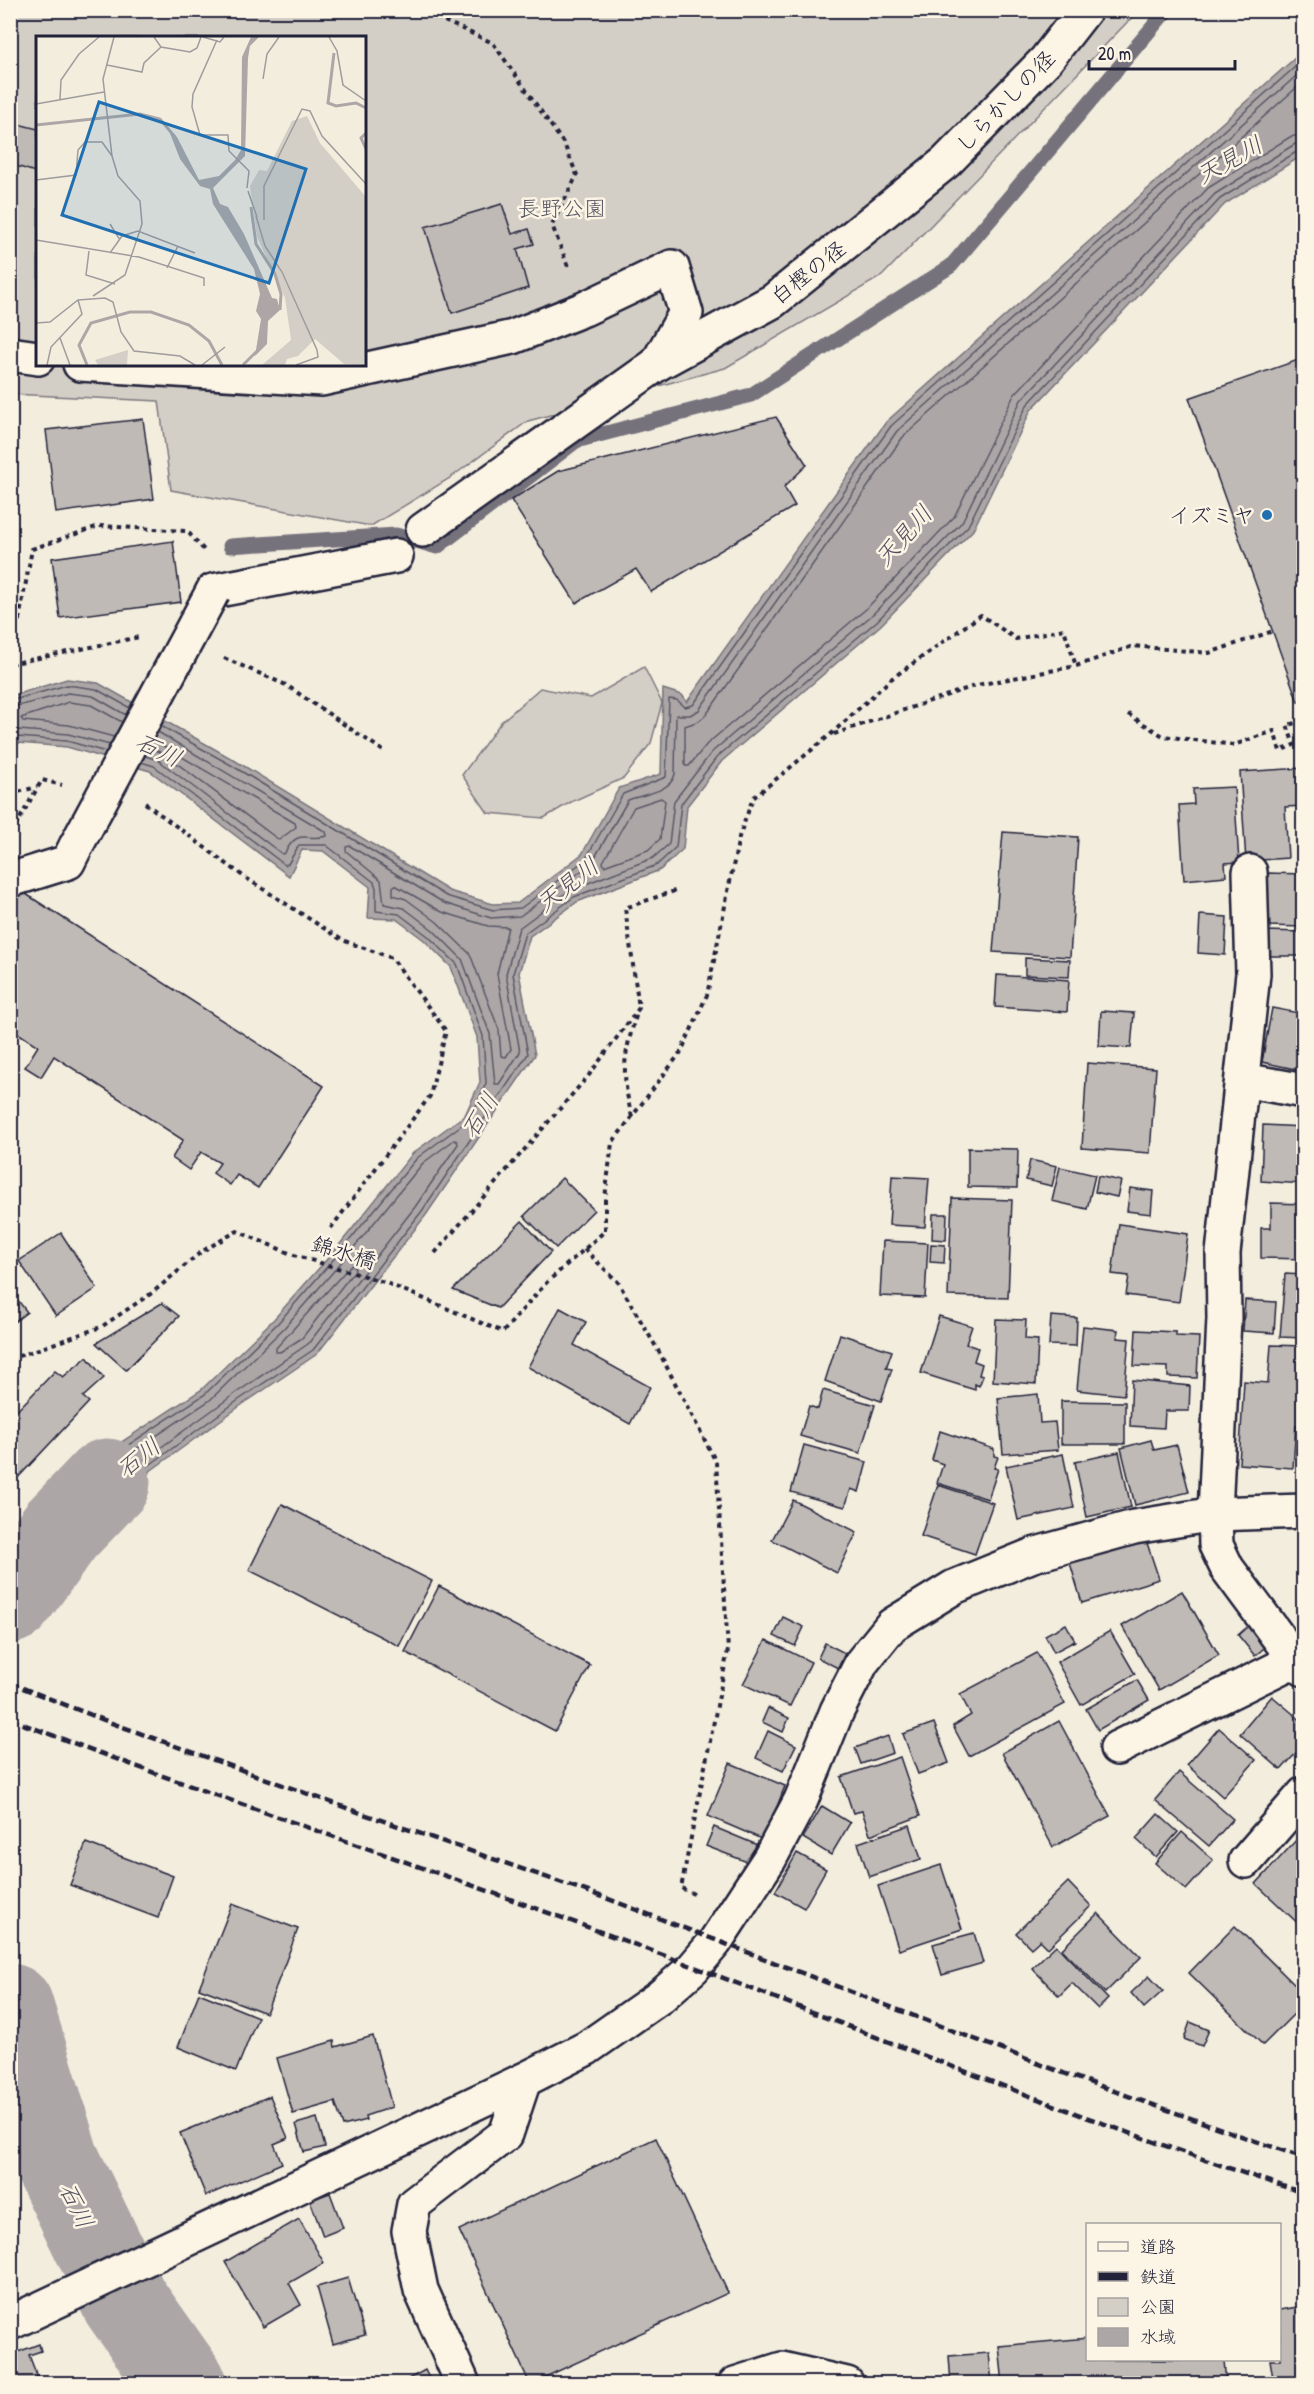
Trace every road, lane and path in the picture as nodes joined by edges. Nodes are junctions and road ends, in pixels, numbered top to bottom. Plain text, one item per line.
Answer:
1 (420, 10) edge
2 (1085, 10) edge
3 (946, 162) joint
4 (584, 309) junction
5 (10, 354) edge
6 (36, 358) edge
7 (657, 364) junction
8 (112, 366) edge
9 (423, 530) dead end
10 (396, 556) dead end
11 (213, 591) junction
12 (10, 622) edge
13 (1273, 631) dead end
14 (1076, 666) junction
15 (1128, 714) dead end
16 (1304, 721) edge
17 (831, 735) junction
18 (65, 786) dead end
19 (38, 787) junction
20 (10, 794) edge
21 (135, 801) dead end
22 (10, 835) edge
23 (1250, 872) dead end
24 (10, 880) edge
25 (677, 890) dead end
26 (639, 1008) junction
27 (1243, 1080) junction
28 (1304, 1091) edge
29 (632, 1118) junction
30 (328, 1232) dead end
31 (584, 1249) junction
32 (435, 1253) dead end
33 (10, 1359) edge
34 (1304, 1511) edge
35 (1215, 1514) junction
36 (1299, 1664) edge
37 (1117, 1748) dead end
38 (1300, 1804) edge
39 (1246, 1861) dead end
40 (735, 1912) junction
41 (524, 2080) junction
42 (18, 2320) edge
43 (463, 2384) edge
44 (735, 2384) edge
45 (847, 2384) edge

1 - 4 path
2 - 3 street, しらかしの径
3 - 7 street, 白樫の径
4 - 7 street
4 - 8 street
5 - 6 street
7 - 9 street, 白樫の径
10 - 11 street
11 - 12 path
11 - 24 street, bridge
13 - 14 path
14 - 17 path
14 - 17 path
15 - 16 path
17 - 29 path
18 - 19 path
19 - 20 path
19 - 22 path
21 - 30 path
23 - 27 street
25 - 26 path
26 - 29 path
26 - 32 path
27 - 28 street
27 - 35 street
29 - 31 path
31 - 33 path, 錦水橋
31 - 40 path
34 - 35 street
35 - 36 street
35 - 40 street
36 - 37 street
38 - 39 street
40 - 41 street
41 - 42 street
41 - 43 street
44 - 45 street

